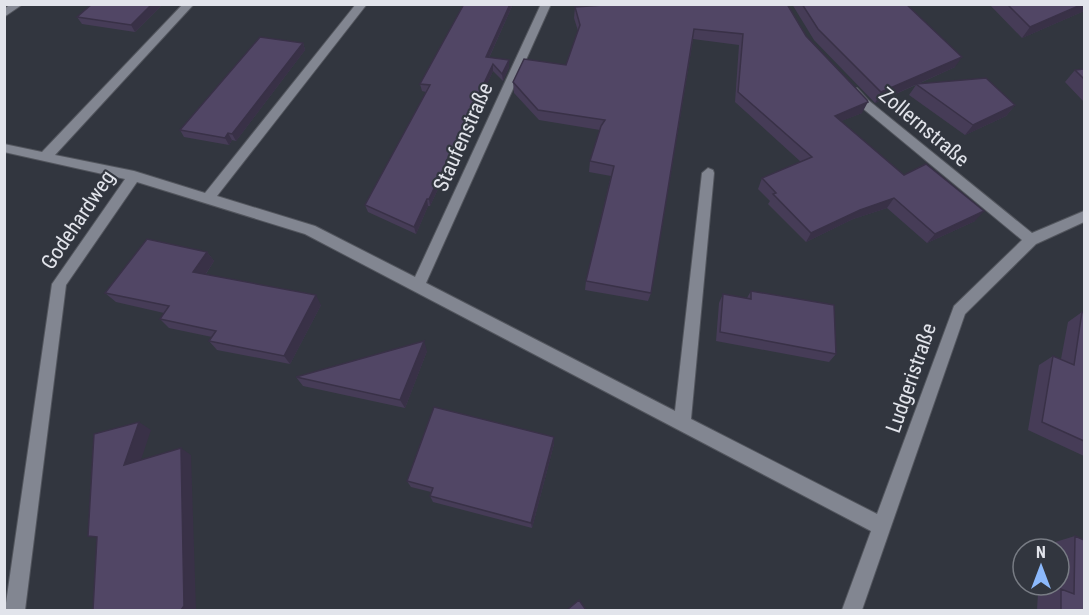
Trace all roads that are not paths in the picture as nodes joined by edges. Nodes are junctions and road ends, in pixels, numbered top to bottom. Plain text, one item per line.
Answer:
1 (18, 4) edge
2 (189, 4) edge
3 (362, 4) edge
4 (546, 4) edge
5 (4, 14) edge
6 (840, 78) edge
7 (4, 148) edge
8 (45, 157) junction
9 (708, 172) dead end
10 (134, 176) junction
11 (208, 198) junction
12 (1084, 216) edge
13 (1030, 240) junction
14 (418, 286) junction
15 (681, 423) junction
16 (883, 527) junction
17 (15, 610) edge
18 (852, 610) edge

1 - 5 street
2 - 8 street
3 - 11 street
4 - 14 street, Staufenstraße
6 - 13 street, Zollernstraße
7 - 8 street
8 - 10 street
9 - 15 street
10 - 11 street
10 - 17 street, Godehardweg
11 - 14 street
12 - 13 street, Ludgeristraße
13 - 16 street, Ludgeristraße
14 - 15 street
15 - 16 street
16 - 18 street, Ludgeristraße

